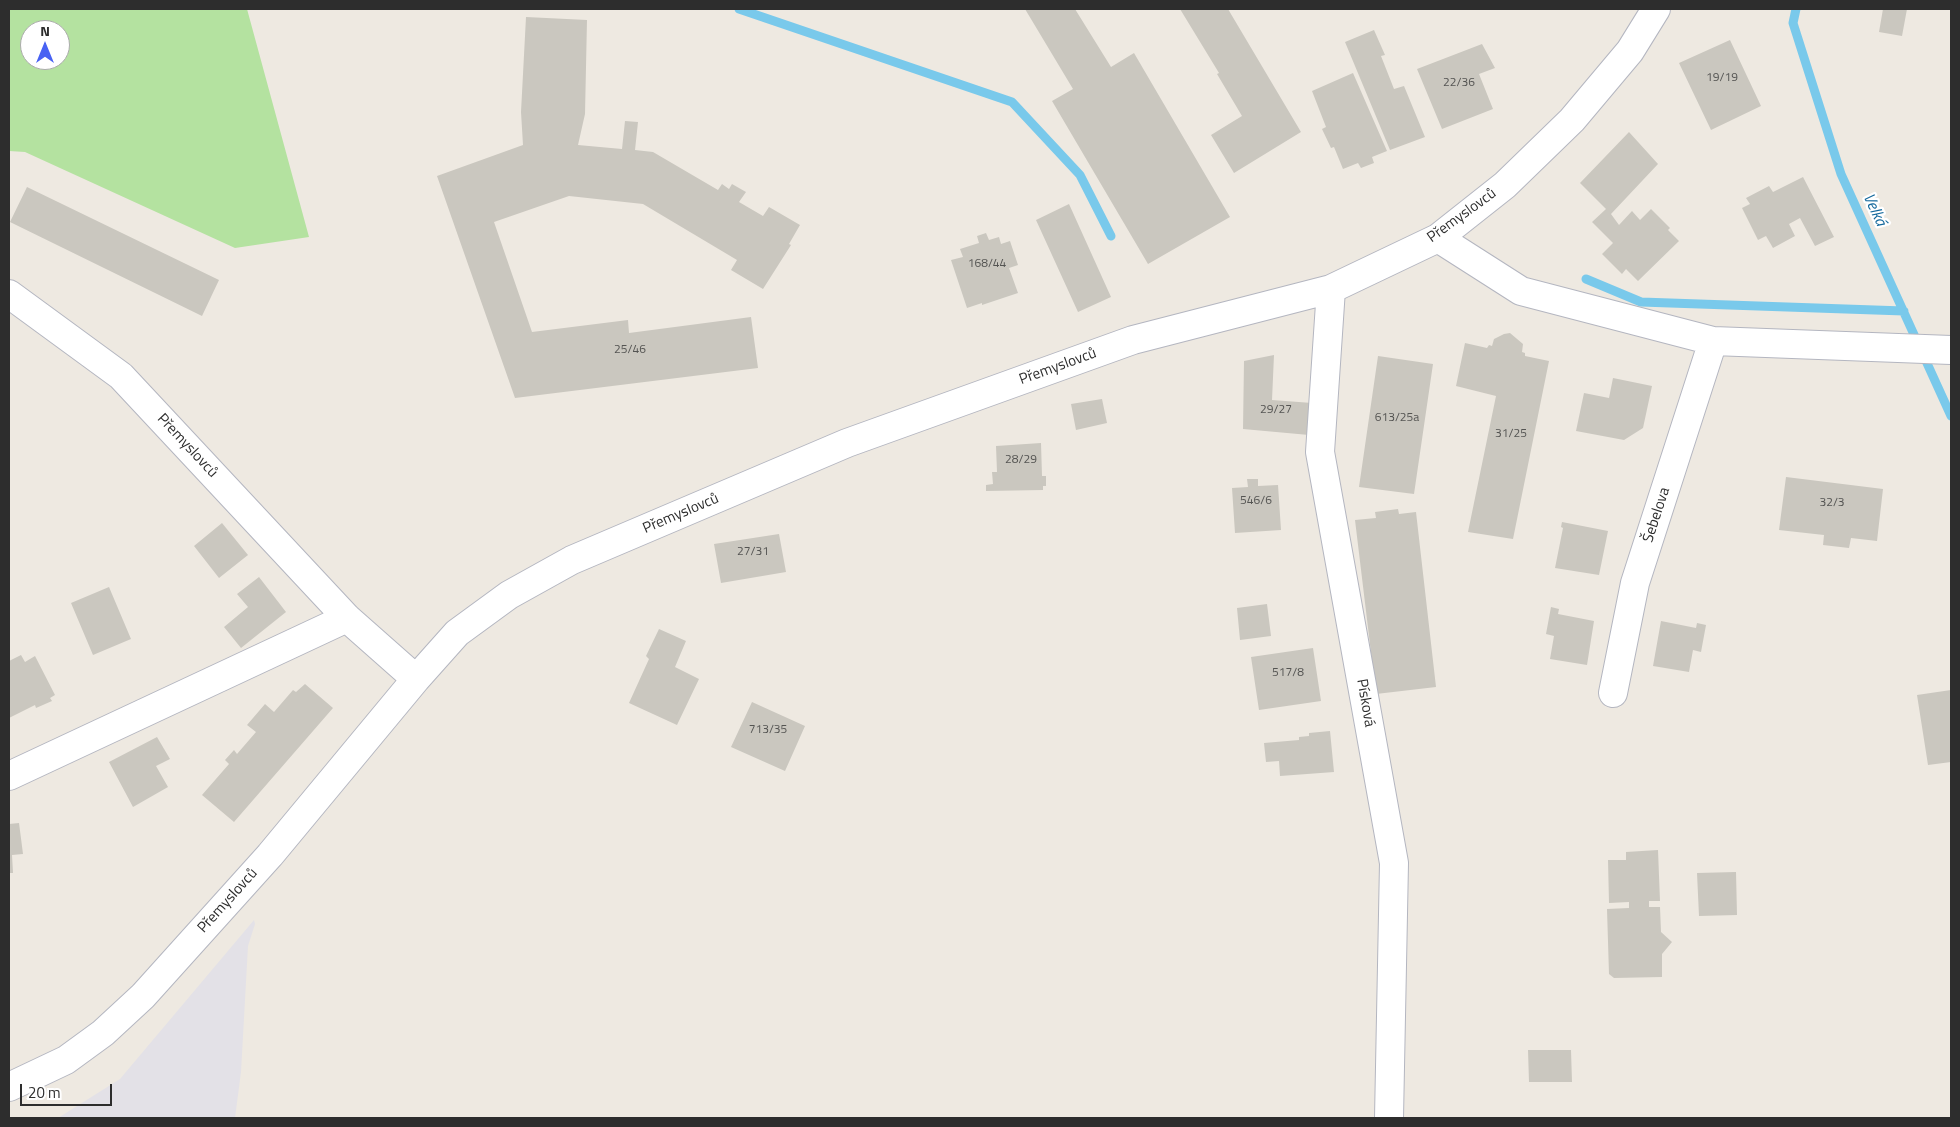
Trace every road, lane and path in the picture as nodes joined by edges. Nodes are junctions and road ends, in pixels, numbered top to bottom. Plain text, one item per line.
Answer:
1 (1656, 9) edge
2 (1438, 238) junction
3 (1331, 289) junction
4 (9, 294) edge
5 (1713, 341) junction
6 (1951, 350) edge
7 (347, 618) junction
8 (416, 679) junction
9 (1613, 693) dead end
10 (9, 776) edge
11 (9, 1087) edge
12 (1389, 1118) edge

1 - 2 street, Přemyslovců
2 - 3 street, Přemyslovců
2 - 5 street
3 - 8 street, Přemyslovců
3 - 12 street, Písková
4 - 7 street, Přemyslovců
5 - 6 street
5 - 9 street, Šebelova
7 - 8 street, Přemyslovců
7 - 10 street
8 - 11 street, Přemyslovců

